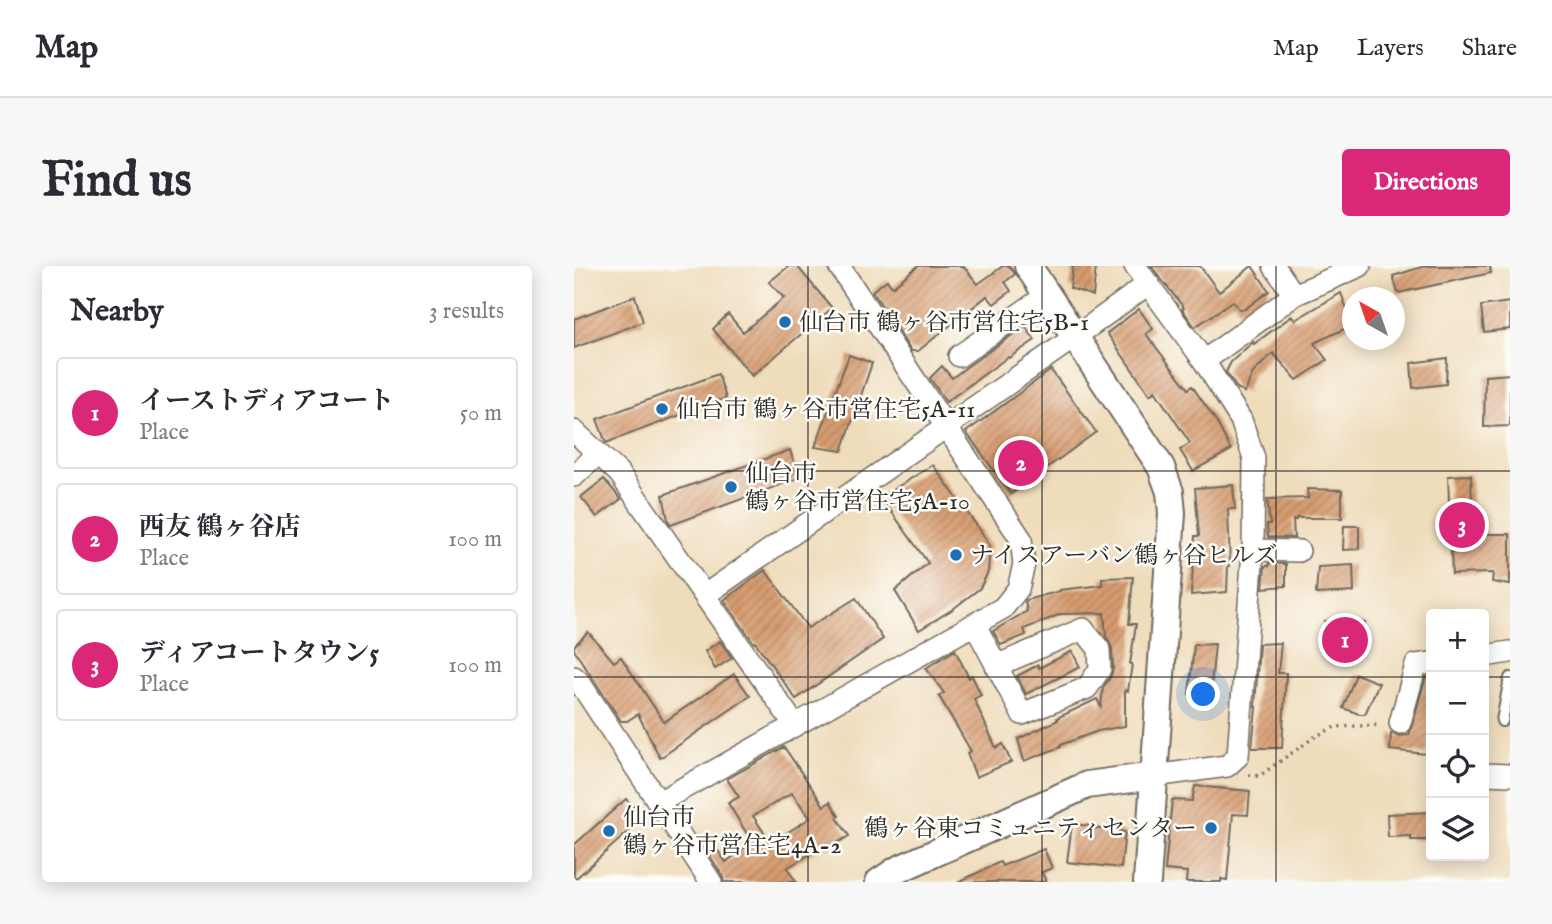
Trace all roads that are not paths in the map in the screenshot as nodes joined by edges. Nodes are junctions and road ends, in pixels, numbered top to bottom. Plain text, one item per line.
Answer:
1 (839, 266) edge
2 (1028, 266) edge
3 (1135, 266) edge
4 (1275, 266) edge
5 (1360, 266) edge
6 (1148, 284) junction
7 (1047, 295) junction
8 (1294, 295) junction
9 (1075, 337) junction
10 (958, 356) dead end
11 (1204, 361) junction
12 (946, 426) junction
13 (574, 431) edge
14 (598, 454) junction
15 (574, 476) edge
16 (1253, 550) junction
17 (1299, 551) dead end
18 (705, 595) junction
19 (975, 625) junction
20 (1510, 652) edge
21 (1489, 655) edge
22 (1426, 663) edge
23 (996, 666) junction
24 (574, 677) edge
25 (1510, 678) edge
26 (1502, 721) dead end
27 (1400, 723) dead end
28 (794, 724) junction
29 (1489, 774) edge
30 (1510, 775) edge
31 (1154, 776) junction
32 (659, 802) junction
33 (711, 882) edge
34 (879, 882) edge
35 (1147, 882) edge

1 - 12 street
2 - 7 street
3 - 6 street
4 - 8 street
5 - 8 street
6 - 9 street
6 - 11 street
7 - 9 street
7 - 10 street
8 - 11 street
9 - 12 street
9 - 31 street
11 - 16 street
12 - 18 street
12 - 19 street
13 - 14 street
14 - 15 street
14 - 18 street
16 - 17 street
16 - 31 street
18 - 28 street
19 - 23 street
19 - 28 street
20 - 21 street
22 - 27 street
23 - 23 street
24 - 32 street
25 - 26 lane
28 - 32 street
29 - 30 street
31 - 34 street
31 - 35 street
32 - 33 street

